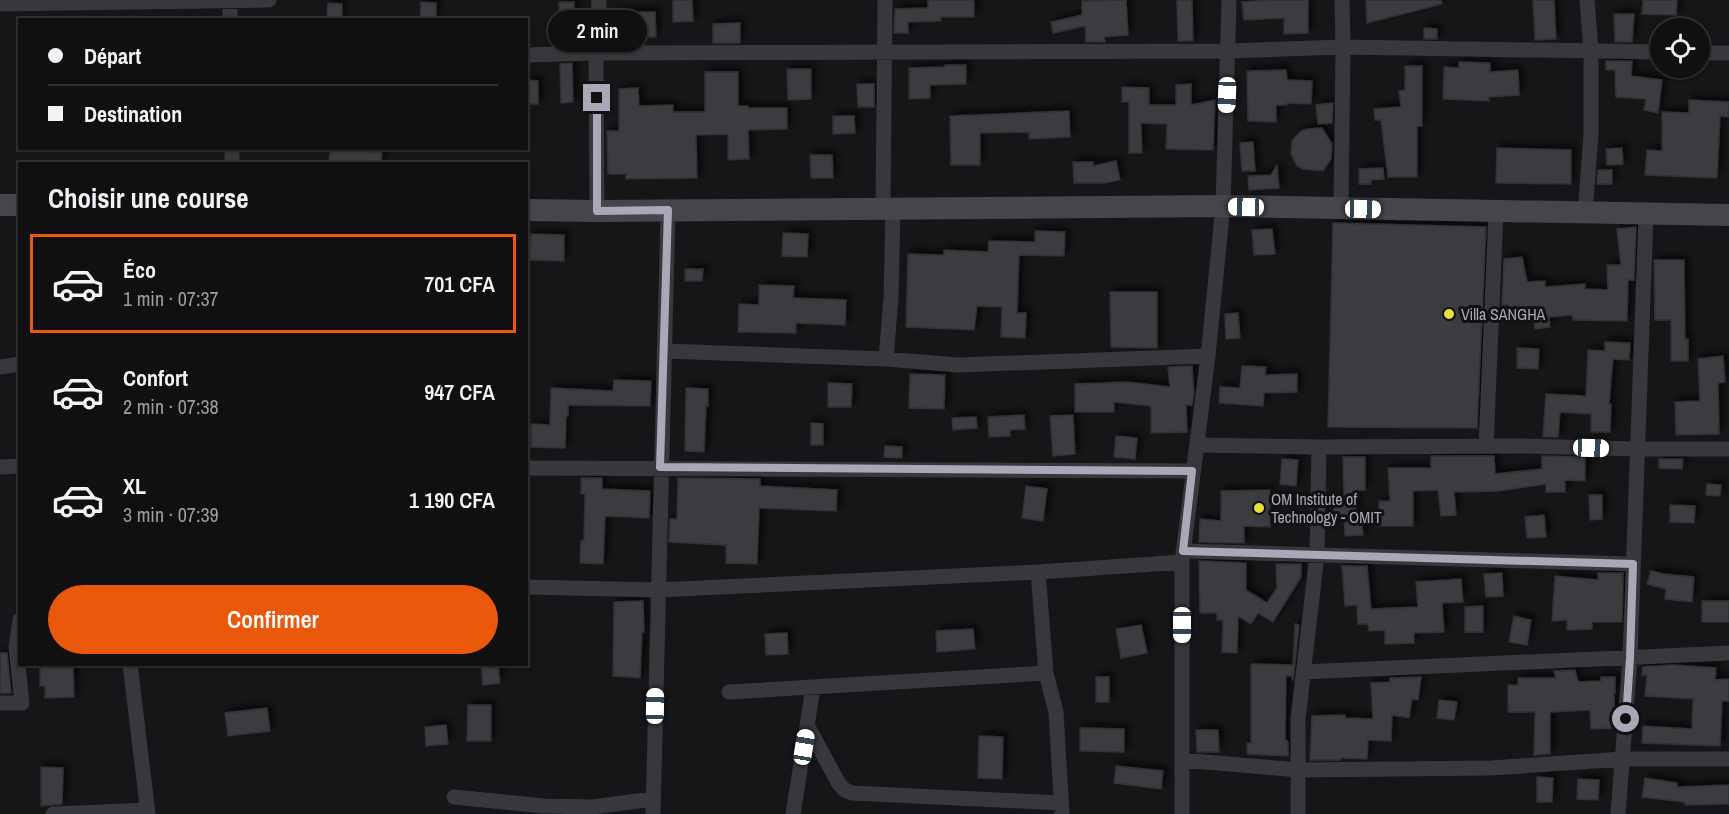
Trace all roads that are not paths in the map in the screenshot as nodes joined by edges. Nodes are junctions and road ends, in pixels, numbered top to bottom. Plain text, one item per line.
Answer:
1 (269, 0) edge
2 (598, 0) edge
3 (885, 0) edge
4 (1230, 0) edge
5 (1342, 0) edge
6 (1587, 0) edge
7 (230, 1) edge
8 (0, 4) edge
9 (230, 18) edge
10 (1343, 47) junction
11 (1228, 51) junction
12 (1591, 51) junction
13 (884, 52) junction
14 (1650, 52) edge
15 (596, 53) junction
16 (1710, 53) edge
17 (1729, 53) edge
18 (528, 55) edge
19 (0, 205) edge
20 (18, 205) edge
21 (1223, 206) junction
22 (1341, 208) junction
23 (888, 209) junction
24 (528, 210) edge
25 (668, 210) junction
26 (597, 211) junction
27 (1496, 212) junction
28 (1585, 213) junction
29 (1646, 214) junction
30 (1729, 215) edge
31 (664, 351) junction
32 (1208, 356) junction
33 (886, 359) junction
34 (18, 364) edge
35 (0, 367) edge
36 (1197, 445) junction
37 (1486, 446) junction
38 (1319, 447) junction
39 (1636, 449) junction
40 (1729, 449) edge
41 (18, 466) edge
42 (0, 467) edge
43 (660, 467) junction
44 (528, 468) edge
45 (1192, 471) junction
46 (1317, 555) junction
47 (1183, 556) junction
48 (1633, 564) junction
49 (1038, 572) junction
50 (528, 586) edge
51 (658, 590) junction
52 (18, 634) edge
53 (1729, 653) edge
54 (1630, 658) junction
55 (130, 666) edge
56 (1303, 672) junction
57 (1046, 673) junction
58 (813, 688) junction
59 (729, 692) dead end
60 (0, 703) edge
61 (807, 725) junction
62 (1623, 759) junction
63 (1729, 759) edge
64 (1182, 760) junction
65 (1298, 770) junction
66 (454, 798) dead end
67 (653, 806) edge
68 (1061, 809) edge
69 (148, 812) edge
70 (53, 814) edge
71 (793, 814) edge
72 (1182, 814) edge
73 (1298, 814) edge
74 (1618, 814) edge

1 - 7 street
2 - 15 street
3 - 13 street
4 - 11 street
5 - 10 street
6 - 12 street
7 - 8 street
7 - 9 street
10 - 11 street
10 - 12 street
10 - 22 street
11 - 13 street
11 - 21 street
12 - 14 street
12 - 28 street
13 - 15 street
13 - 23 street
15 - 18 street
15 - 26 street
16 - 17 street
19 - 20 street
21 - 22 street
21 - 23 street
21 - 32 street
22 - 27 street
23 - 25 street
23 - 33 street
24 - 26 street
25 - 26 street
25 - 31 street
27 - 28 street
27 - 37 street
28 - 29 street
29 - 30 street
29 - 39 street
31 - 33 street
31 - 43 street
32 - 33 street
32 - 36 street
34 - 35 street
36 - 38 street
36 - 45 street
37 - 38 street
37 - 39 street
38 - 46 street
39 - 40 street
39 - 48 street
41 - 42 street
43 - 44 street
43 - 45 street
43 - 51 street
45 - 47 street
46 - 47 street
46 - 48 street
46 - 56 street
47 - 49 street
47 - 64 street
48 - 54 street
49 - 51 street
49 - 57 street
50 - 51 street
51 - 67 street
52 - 60 street
53 - 54 street
54 - 56 street
54 - 62 street
55 - 69 street
56 - 65 street
57 - 58 street
57 - 68 street
58 - 59 street
58 - 61 street
61 - 68 street
61 - 71 street
62 - 63 street
62 - 65 street
62 - 74 street
64 - 65 street
64 - 72 street
65 - 73 street
66 - 67 street
69 - 70 street

